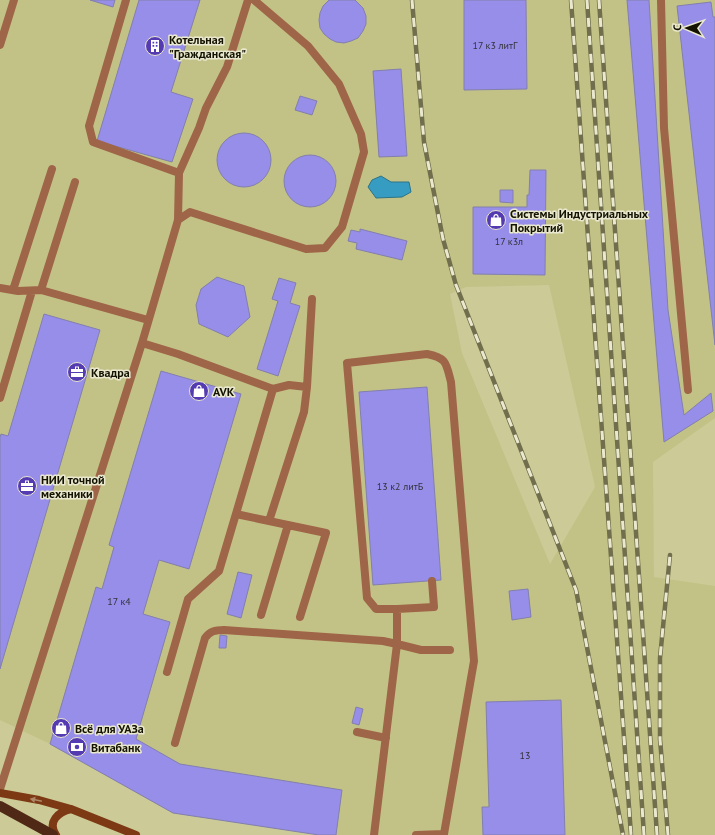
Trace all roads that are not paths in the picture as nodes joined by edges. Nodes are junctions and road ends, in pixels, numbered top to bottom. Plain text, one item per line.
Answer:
1 (14, 0) edge
2 (126, 0) edge
3 (248, 0) edge
4 (254, 0) edge
5 (661, 0) edge
6 (0, 45) edge
7 (52, 170) dead end
8 (179, 173) junction
9 (75, 182) dead end
10 (178, 220) junction
11 (0, 288) edge
12 (13, 290) junction
13 (36, 290) junction
14 (312, 299) dead end
15 (148, 320) junction
16 (142, 343) junction
17 (307, 387) junction
18 (273, 389) junction
19 (688, 390) dead end
20 (0, 398) edge
21 (236, 514) junction
22 (269, 521) junction
23 (288, 525) junction
24 (432, 581) dead end
25 (397, 609) junction
26 (261, 615) dead end
27 (300, 617) dead end
28 (397, 644) junction
29 (450, 650) dead end
30 (167, 672) dead end
31 (357, 732) dead end
32 (386, 738) junction
33 (175, 743) dead end
34 (0, 789) edge
35 (0, 793) edge
36 (0, 806) edge
37 (71, 809) junction
38 (444, 834) edge
39 (53, 835) edge
40 (56, 835) edge
41 (136, 835) edge
42 (376, 835) edge
43 (416, 835) edge

1 - 6 lane
2 - 8 lane
3 - 8 lane
4 - 10 lane
5 - 19 lane
7 - 12 lane
8 - 10 lane
9 - 13 lane
10 - 15 lane
11 - 12 lane
12 - 13 lane
13 - 15 lane
13 - 20 lane
14 - 17 lane
15 - 16 lane
16 - 18 lane
16 - 34 lane
17 - 18 lane
17 - 22 lane
18 - 21 lane
21 - 22 lane
21 - 30 lane
22 - 23 lane
23 - 26 lane
23 - 27 lane
24 - 25 lane
25 - 28 lane
25 - 38 lane
28 - 29 lane
28 - 32 lane
28 - 33 lane
31 - 32 lane
32 - 42 lane
37 -> 35 main road
36 - 39 main road
37 - 40 main road
37 - 41 main road
38 - 43 lane

